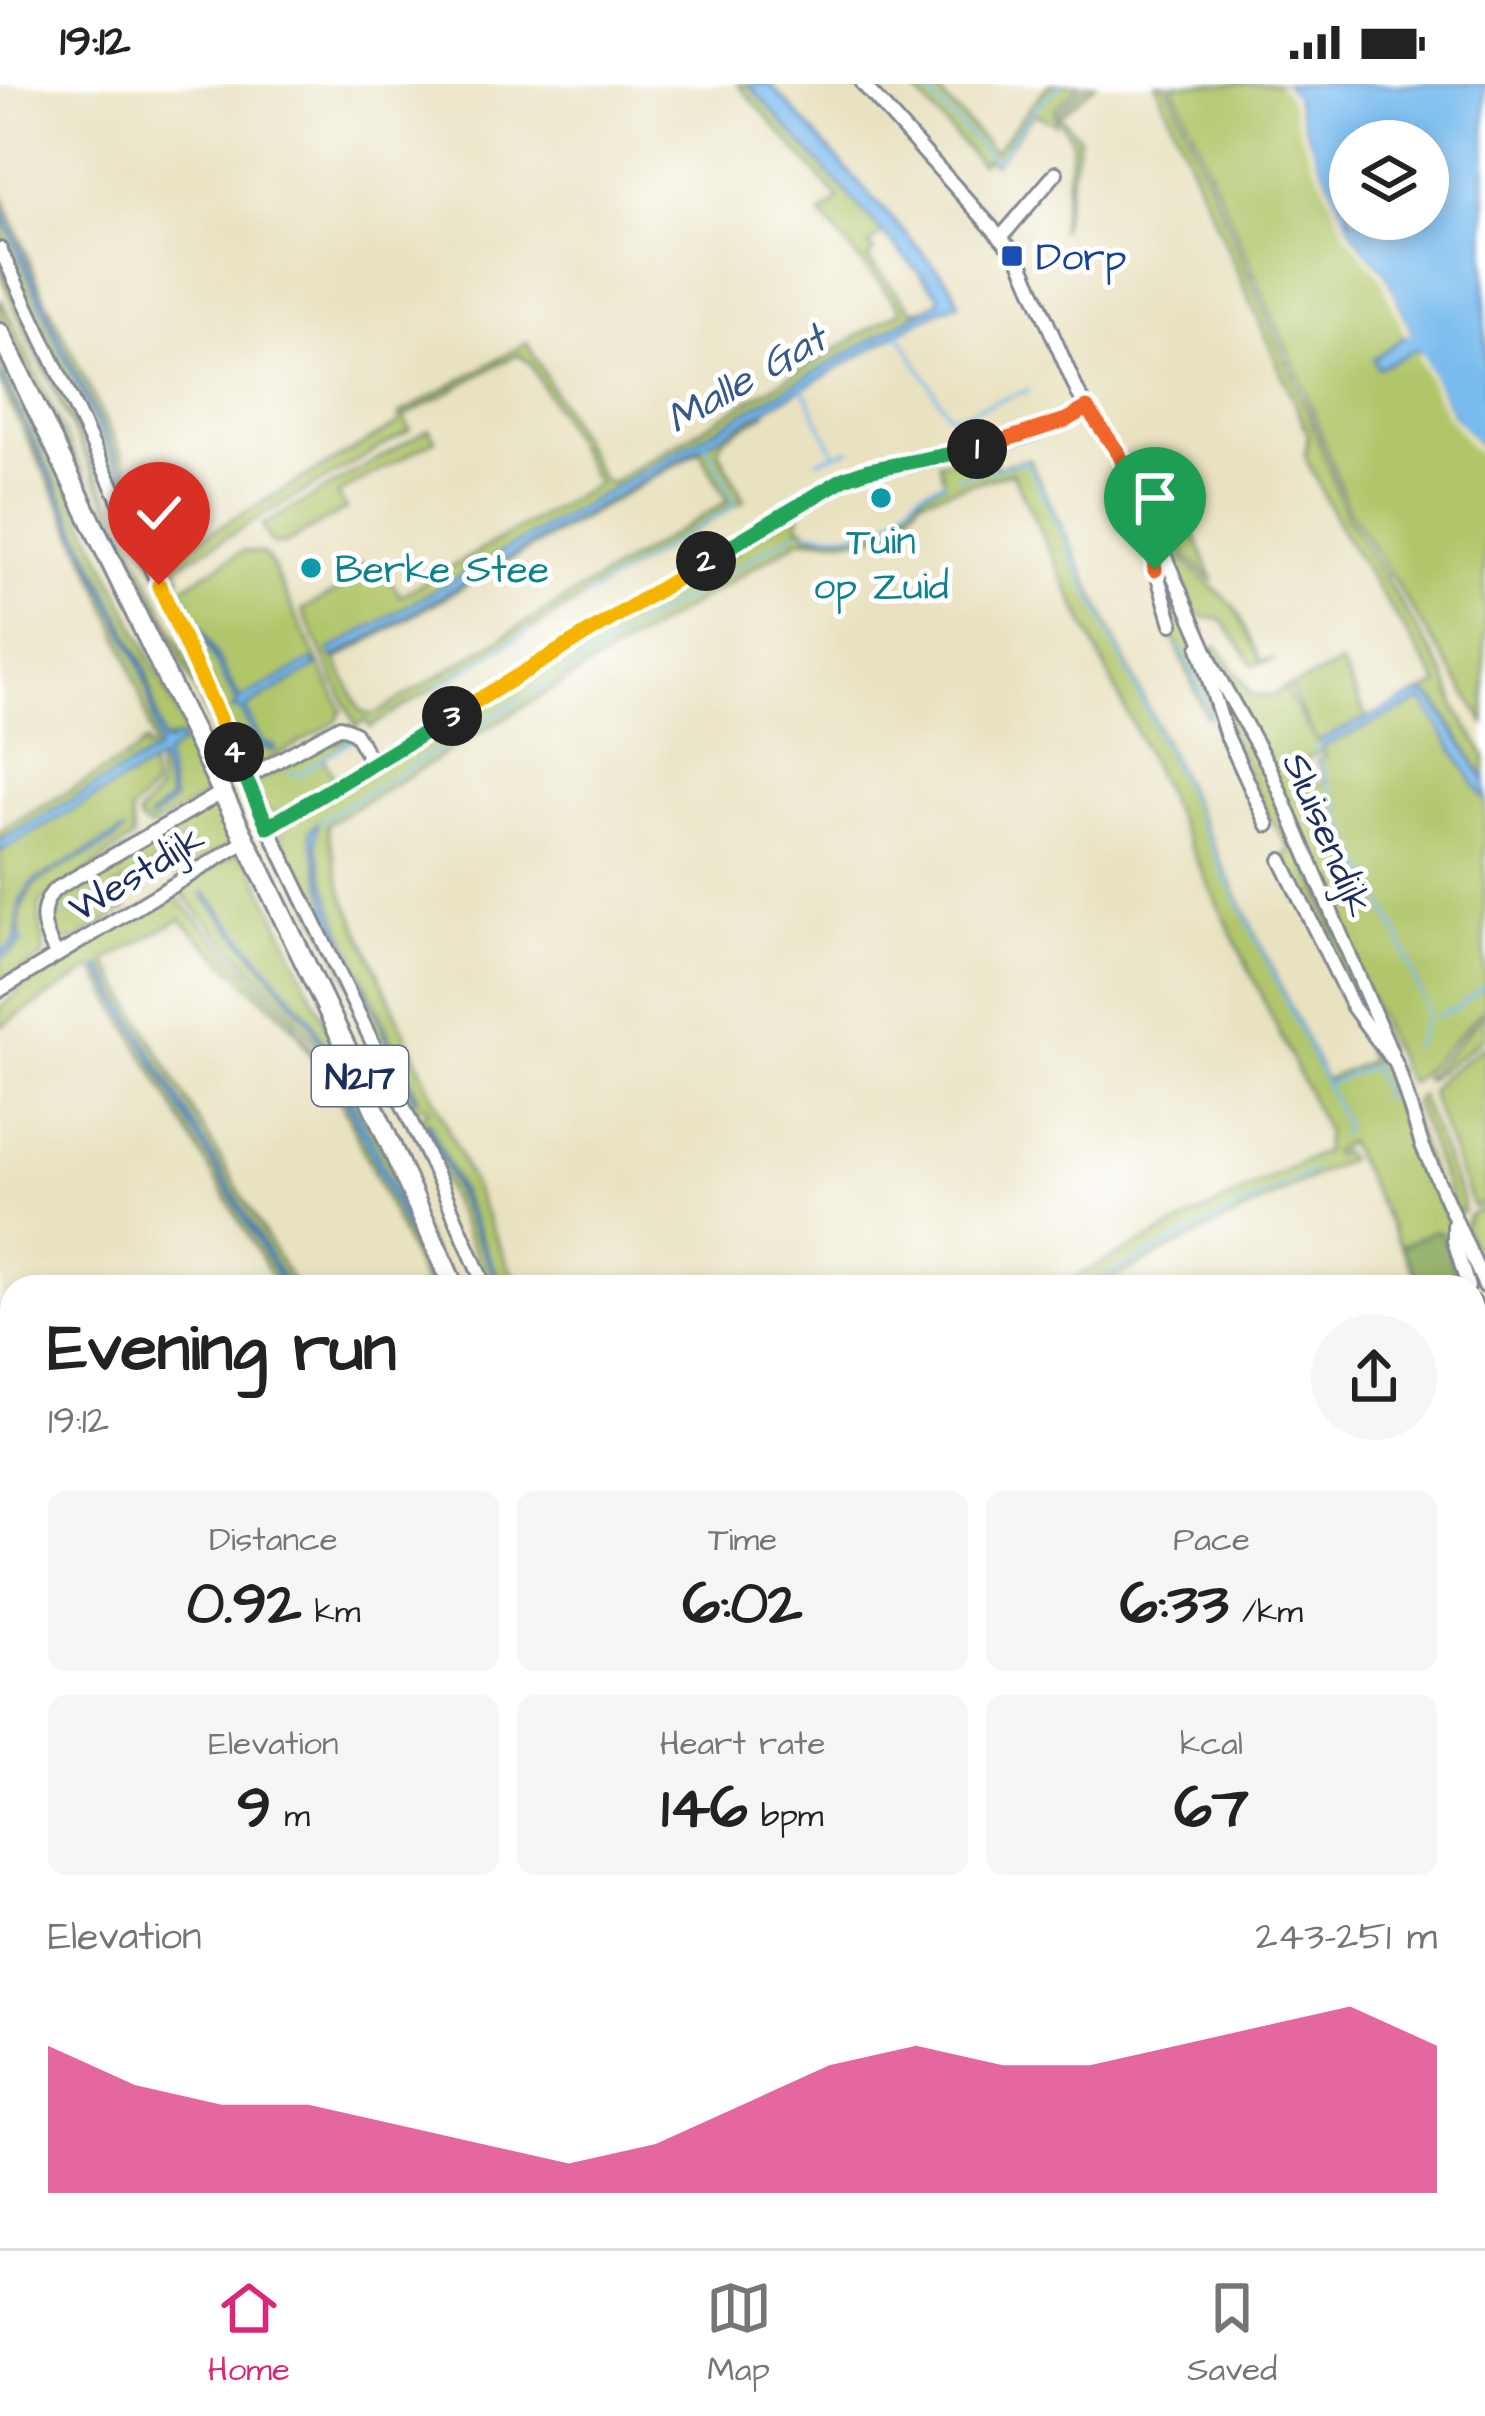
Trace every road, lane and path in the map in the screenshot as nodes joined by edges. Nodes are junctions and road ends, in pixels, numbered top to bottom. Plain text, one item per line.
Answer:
1 (863, 84) edge
2 (1056, 173) dead end
3 (1002, 236) junction
4 (0, 249) edge
5 (0, 333) edge
6 (1087, 408) junction
7 (1151, 525) junction
8 (1172, 624) dead end
9 (1198, 635) junction
10 (373, 764) junction
11 (252, 775) dead end
12 (214, 797) dead end
13 (1268, 825) dead end
14 (268, 827) junction
15 (246, 842) junction
16 (1281, 860) dead end
17 (56, 955) junction
18 (0, 990) edge
19 (1395, 1062) junction
20 (1455, 1220) junction
21 (449, 1275) edge
22 (480, 1275) edge
23 (1464, 1275) edge
24 (1480, 1275) edge

1 - 3 street, Sluisendijk
2 - 3 street
3 - 6 street, Sluisendijk
4 - 14 street
5 - 15 main road, N217
6 - 7 street, Sluisendijk
6 - 10 street
7 - 8 street, Sluisendijk
7 - 9 street, Sluisendijk
9 - 13 street, Sluisendijk
9 - 19 street, Sluisendijk
10 - 11 street
10 - 14 street
12 - 17 street, Westdijk
14 - 22 street
15 - 17 street, Westdijk
15 - 21 main road, N217
16 - 19 street, Sluisendijk
17 - 18 street, Westdijk
19 - 20 street, Sluisendijk
20 - 23 street
20 - 24 street, Sluisendijk

